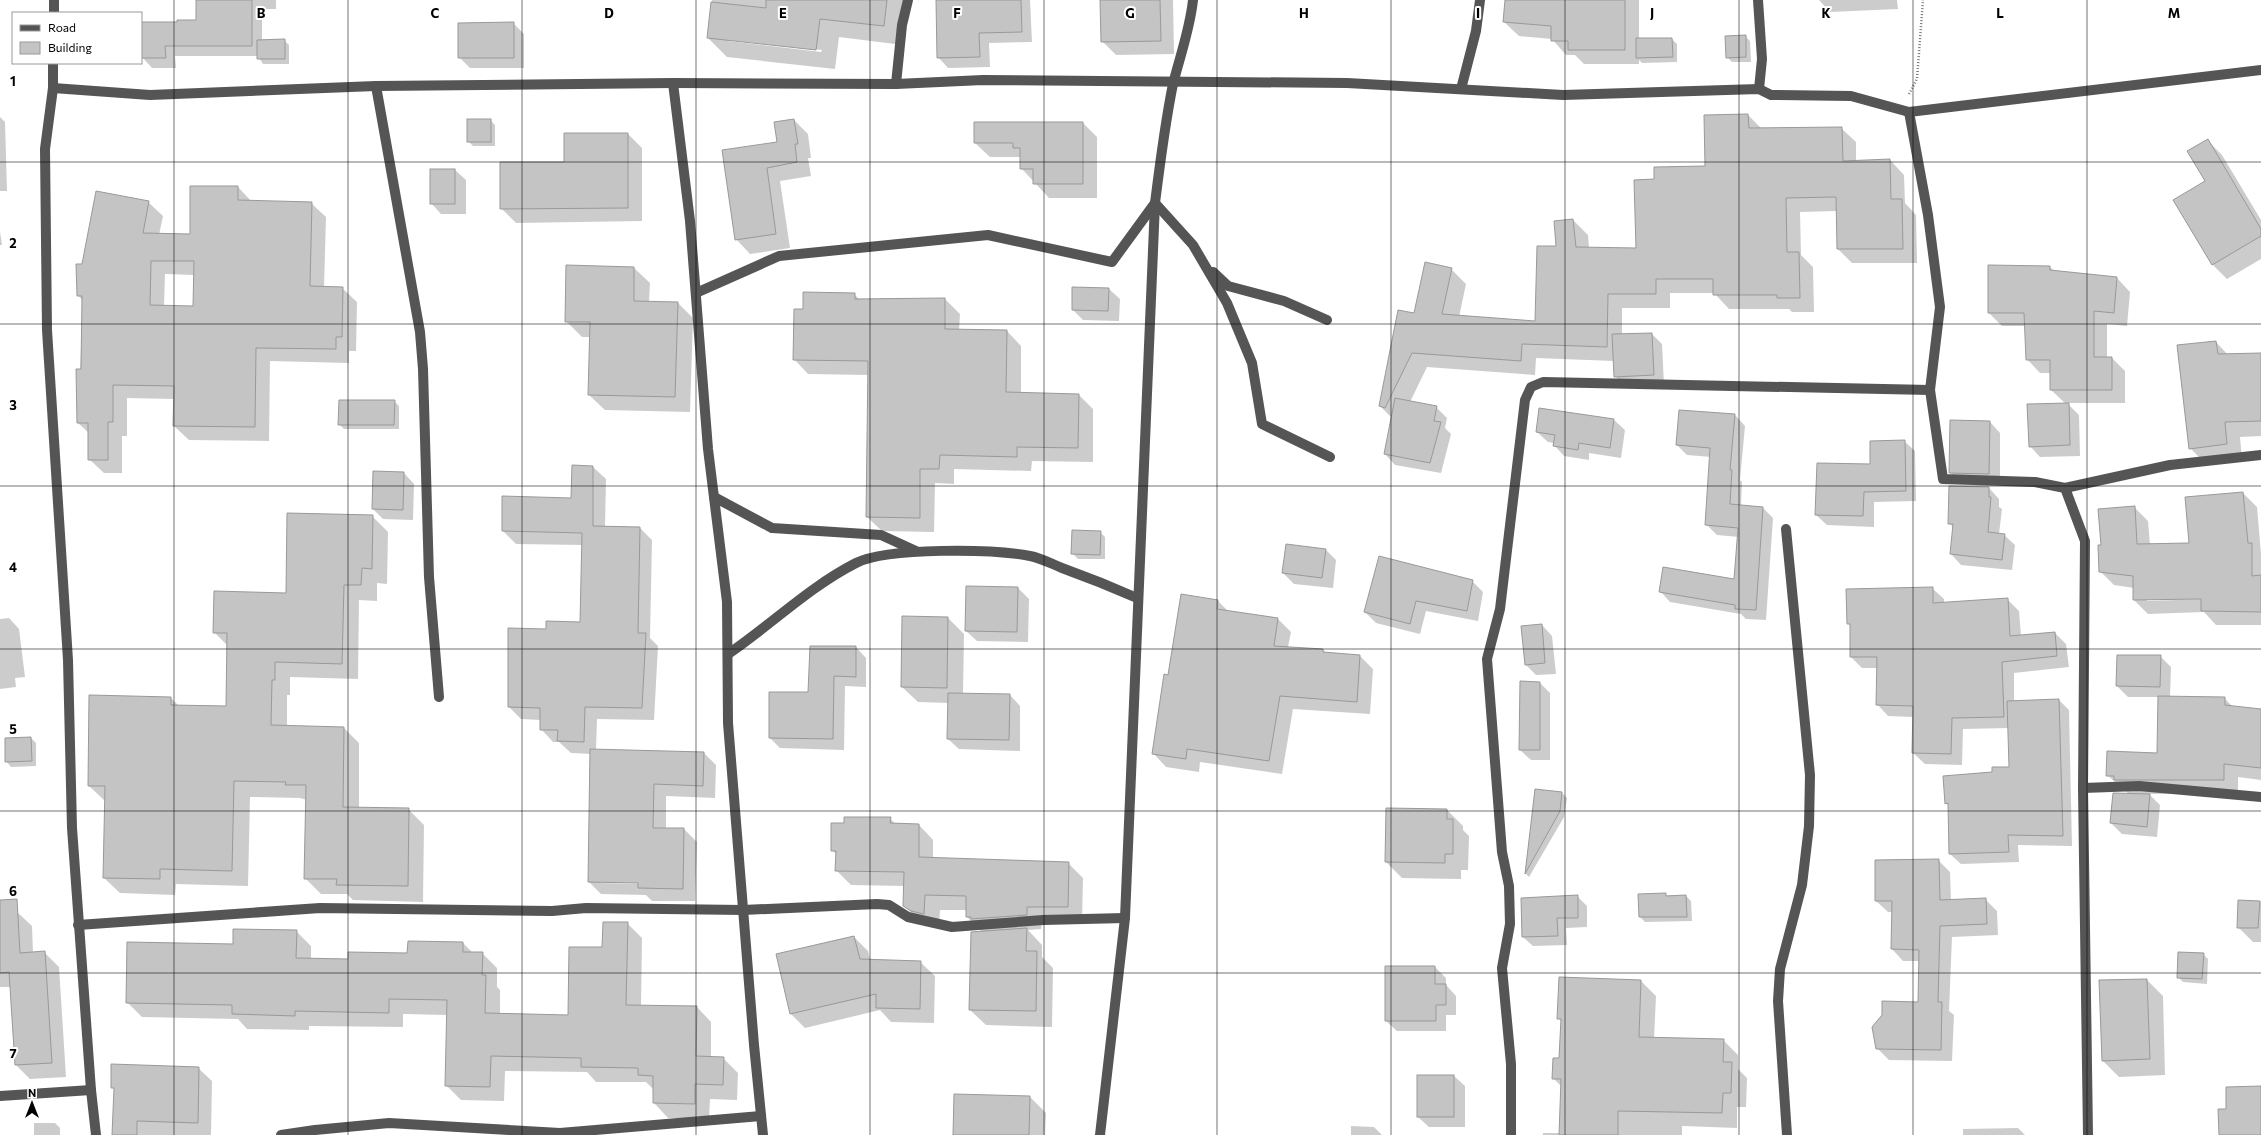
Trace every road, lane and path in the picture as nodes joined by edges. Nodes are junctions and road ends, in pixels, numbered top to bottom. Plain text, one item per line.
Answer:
1 (54, 0) edge
2 (908, 0) edge
3 (1193, 0) edge
4 (1480, 0) edge
5 (1758, 0) edge
6 (1923, 0) edge
7 (54, 12) edge
8 (53, 64) edge
9 (2261, 70) edge
10 (1174, 82) junction
11 (673, 83) junction
12 (896, 84) junction
13 (376, 86) junction
14 (53, 88) junction
15 (1461, 89) junction
16 (1759, 89) junction
17 (1909, 112) junction
18 (1155, 203) junction
19 (1205, 264) junction
20 (696, 293) junction
21 (1327, 320) dead end
22 (1930, 390) junction
23 (2261, 455) edge
24 (1330, 456) dead end
25 (2065, 488) junction
26 (714, 497) junction
27 (1786, 529) dead end
28 (918, 552) junction
29 (1137, 598) junction
30 (728, 654) junction
31 (439, 697) dead end
32 (2083, 788) junction
33 (2261, 797) edge
34 (743, 910) junction
35 (1125, 918) junction
36 (78, 925) junction
37 (91, 1090) junction
38 (0, 1096) edge
39 (761, 1116) junction
40 (96, 1135) edge
41 (281, 1135) edge
42 (763, 1135) edge
43 (1100, 1135) edge
44 (1511, 1135) edge
45 (1787, 1135) edge
46 (2088, 1135) edge

1 - 7 street
2 - 12 street
3 - 10 street
4 - 15 street
5 - 16 street
6 - 17 path
8 - 14 street
9 - 17 street
10 - 12 street
10 - 15 street
10 - 18 street
11 - 12 street
11 - 13 street
11 - 20 street
13 - 14 street
13 - 31 street
14 - 36 street
15 - 16 street
16 - 17 street
17 - 22 street
18 - 19 street
18 - 20 street
18 - 29 street
19 - 21 street
19 - 24 street
20 - 26 street
22 - 25 street
22 - 44 street
23 - 25 street
25 - 32 street
26 - 28 street
26 - 30 street
27 - 45 street
28 - 29 street
28 - 30 street
29 - 35 street
30 - 34 street
32 - 33 street
32 - 46 street
34 - 35 street
34 - 36 street
34 - 39 street
35 - 43 street
36 - 37 street
37 - 38 street
37 - 40 street
39 - 41 street
39 - 42 street

